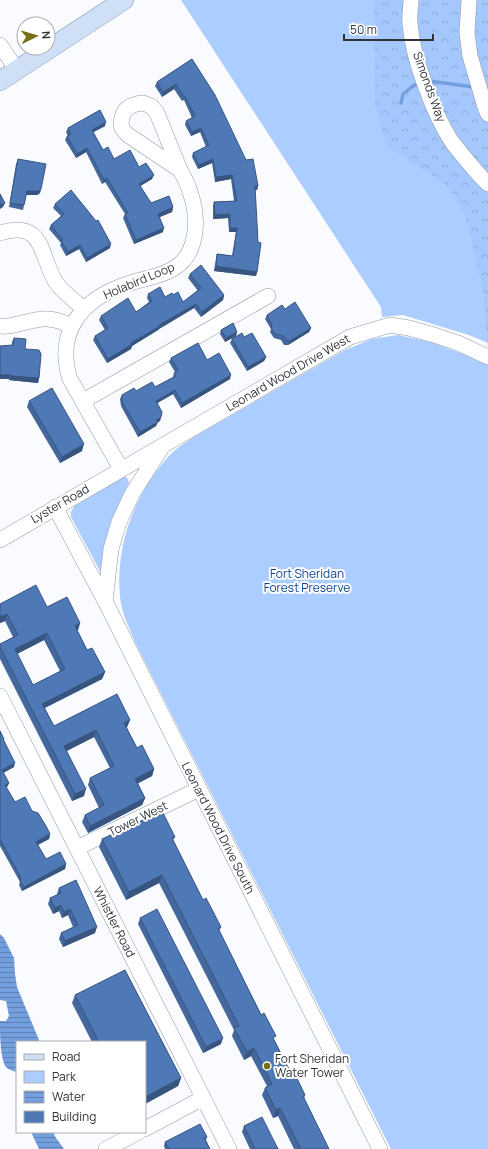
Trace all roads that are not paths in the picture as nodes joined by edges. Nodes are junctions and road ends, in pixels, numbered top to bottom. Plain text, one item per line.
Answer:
1 (124, 0) edge
2 (411, 0) edge
3 (469, 0) edge
4 (0, 44) edge
5 (17, 70) junction
6 (0, 81) edge
7 (486, 111) edge
8 (180, 170) junction
9 (485, 174) edge
10 (0, 233) edge
11 (268, 296) dead end
12 (84, 309) junction
13 (0, 326) edge
14 (72, 326) junction
15 (488, 357) edge
16 (83, 401) junction
17 (163, 444) junction
18 (121, 469) junction
19 (55, 507) junction
20 (0, 538) edge
21 (105, 601) junction
22 (0, 696) edge
23 (199, 789) junction
24 (77, 848) junction
25 (204, 1098) junction
26 (146, 1128) edge
27 (137, 1133) edge
28 (106, 1149) edge
29 (229, 1149) edge
30 (380, 1149) edge

1 - 5 main road
2 - 9 street, Simonds Way
3 - 7 street
4 - 5 street
5 - 6 main road
8 - 8 street, Holabird Loop
8 - 12 street, Holabird Loop
10 - 12 street
11 - 16 street
12 - 14 street, Holabird Loop
13 - 14 street
14 - 16 street, Holabird Loop
15 - 17 street, Leonard Wood Drive West
16 - 18 street, Holabird Loop
17 - 18 street, Leonard Wood Drive West
17 - 21 street
18 - 19 street, Lyster Road
19 - 20 street, Lyster Road
19 - 21 street, Leonard Wood Drive South
21 - 23 street, Leonard Wood Drive South
22 - 24 street, Whistler Road
23 - 24 street, Tower West
23 - 30 street, Leonard Wood Drive South
24 - 25 street, Whistler Road
25 - 26 street
25 - 29 street, Whistler Road
27 - 28 street

